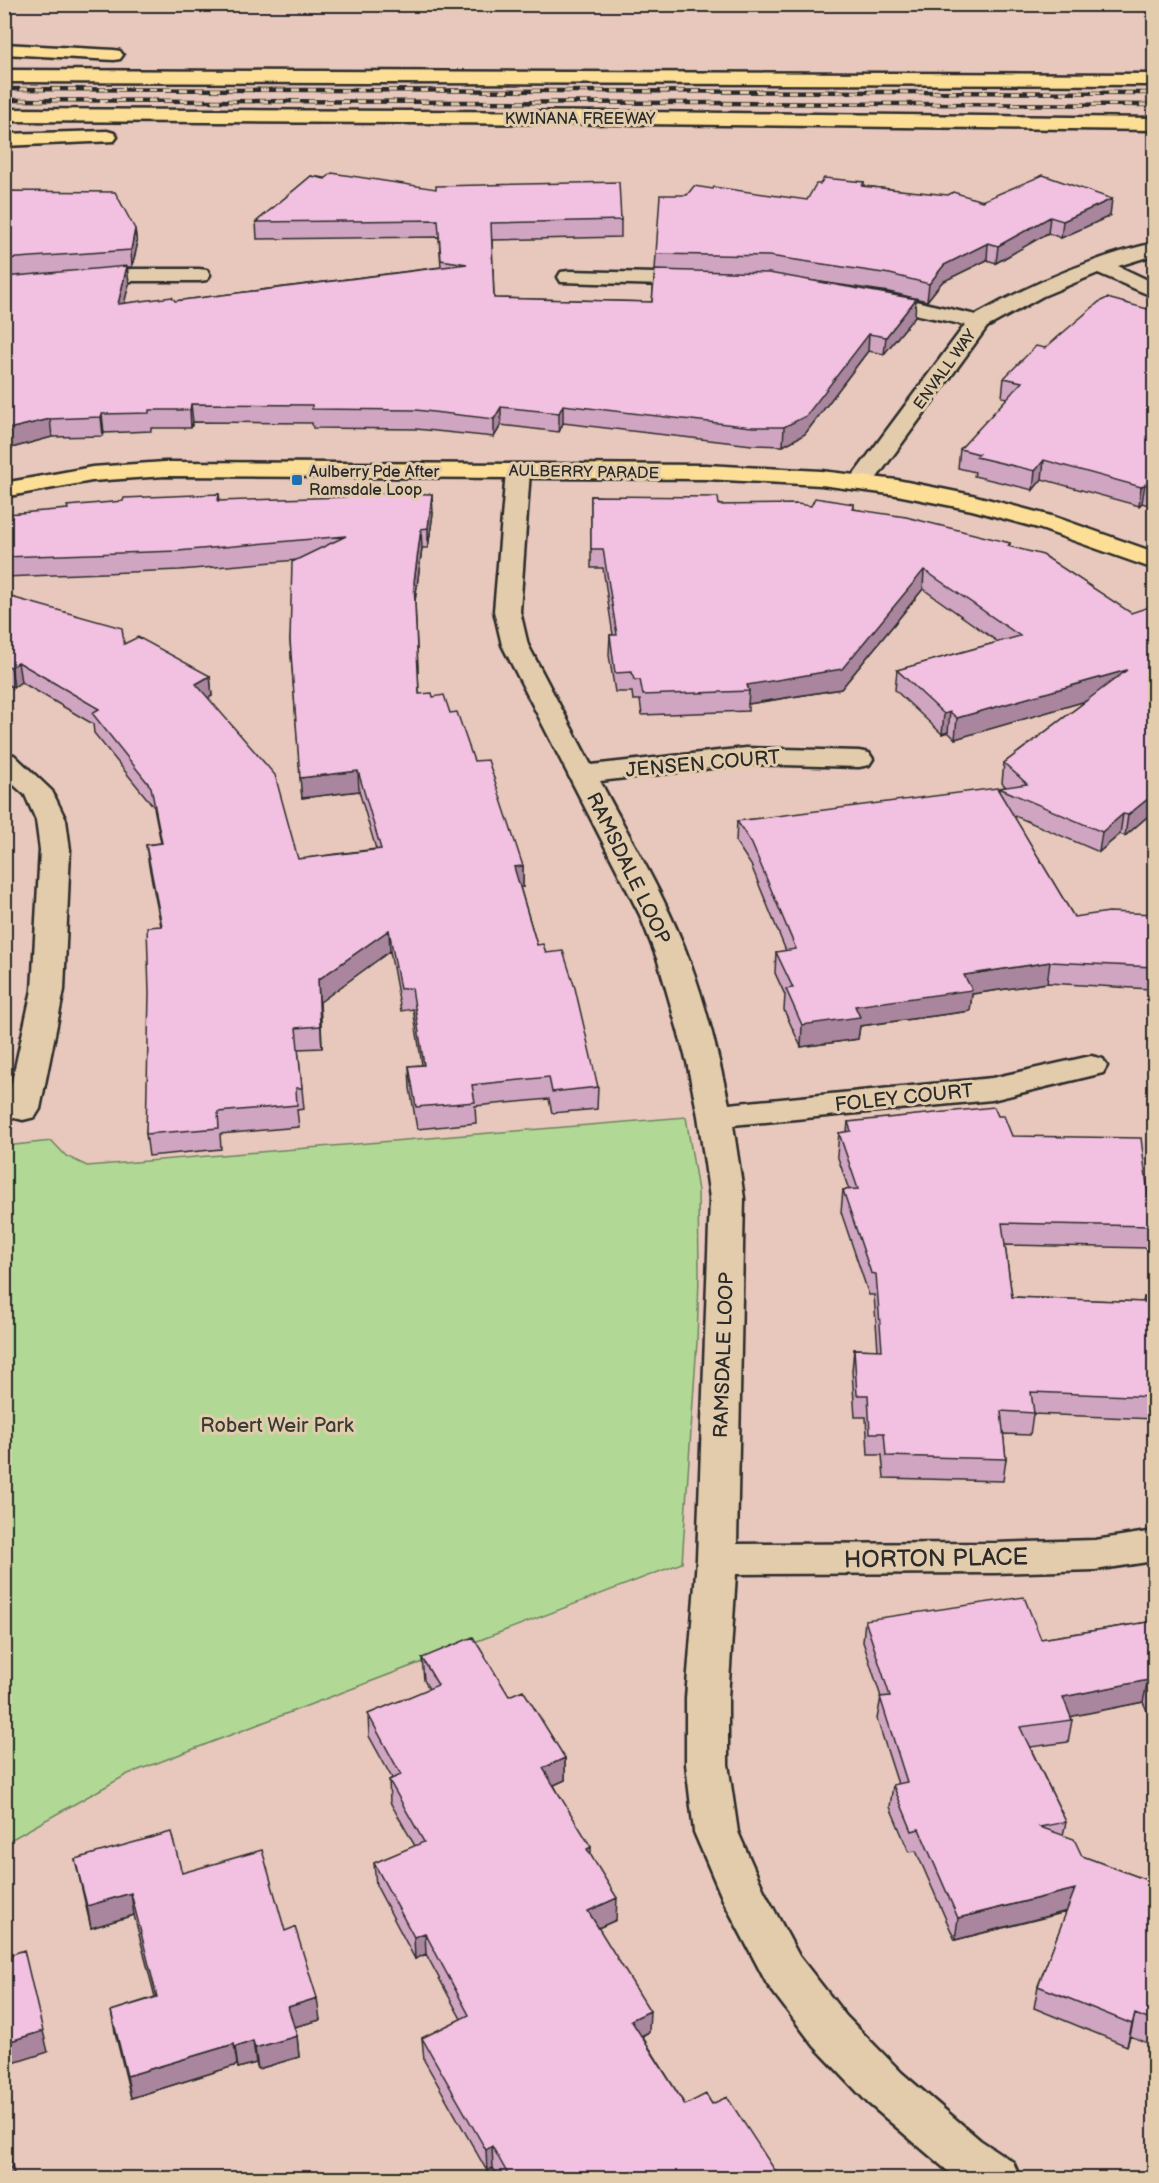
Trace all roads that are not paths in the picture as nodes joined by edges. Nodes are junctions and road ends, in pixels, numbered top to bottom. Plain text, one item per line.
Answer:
1 (4, 49) edge
2 (127, 56) dead end
3 (216, 59) dead end
4 (4, 75) edge
5 (1018, 79) junction
6 (1155, 80) edge
7 (4, 115) edge
8 (640, 118) junction
9 (1155, 124) edge
10 (166, 135) dead end
11 (130, 136) dead end
12 (4, 140) edge
13 (1155, 249) edge
14 (1099, 265) junction
15 (199, 275) dead end
16 (569, 277) dead end
17 (719, 279) edge
18 (4, 286) edge
19 (1155, 291) edge
20 (848, 294) edge
21 (979, 322) junction
22 (518, 471) junction
23 (861, 482) junction
24 (4, 490) edge
25 (1155, 561) edge
26 (859, 759) dead end
27 (4, 761) edge
28 (584, 774) junction
29 (1091, 1066) dead end
30 (23, 1109) dead end
31 (715, 1116) junction
32 (1155, 1546) edge
33 (717, 1559) junction
34 (996, 2178) edge

1 - 2 main road
3 - 5 main road
4 - 5 main road
5 - 6 main road
7 - 8 main road, KWINANA FREEWAY
8 - 9 main road, KWINANA FREEWAY
8 - 10 main road
11 - 12 main road
13 - 14 street, ENVALL WAY
14 - 19 street
14 - 21 street, ENVALL WAY
15 - 18 street
16 - 17 street
20 - 21 street
21 - 23 street, ENVALL WAY
22 - 23 main road, AULBERRY PARADE
22 - 24 main road, AULBERRY PARADE
22 - 28 street, RAMSDALE LOOP
23 - 25 main road, AULBERRY PARADE
26 - 28 street, JENSEN COURT
27 - 30 street
28 - 31 street, RAMSDALE LOOP
29 - 31 street, FOLEY COURT
31 - 33 street, RAMSDALE LOOP
32 - 33 street, HORTON PLACE
33 - 34 street, RAMSDALE LOOP

